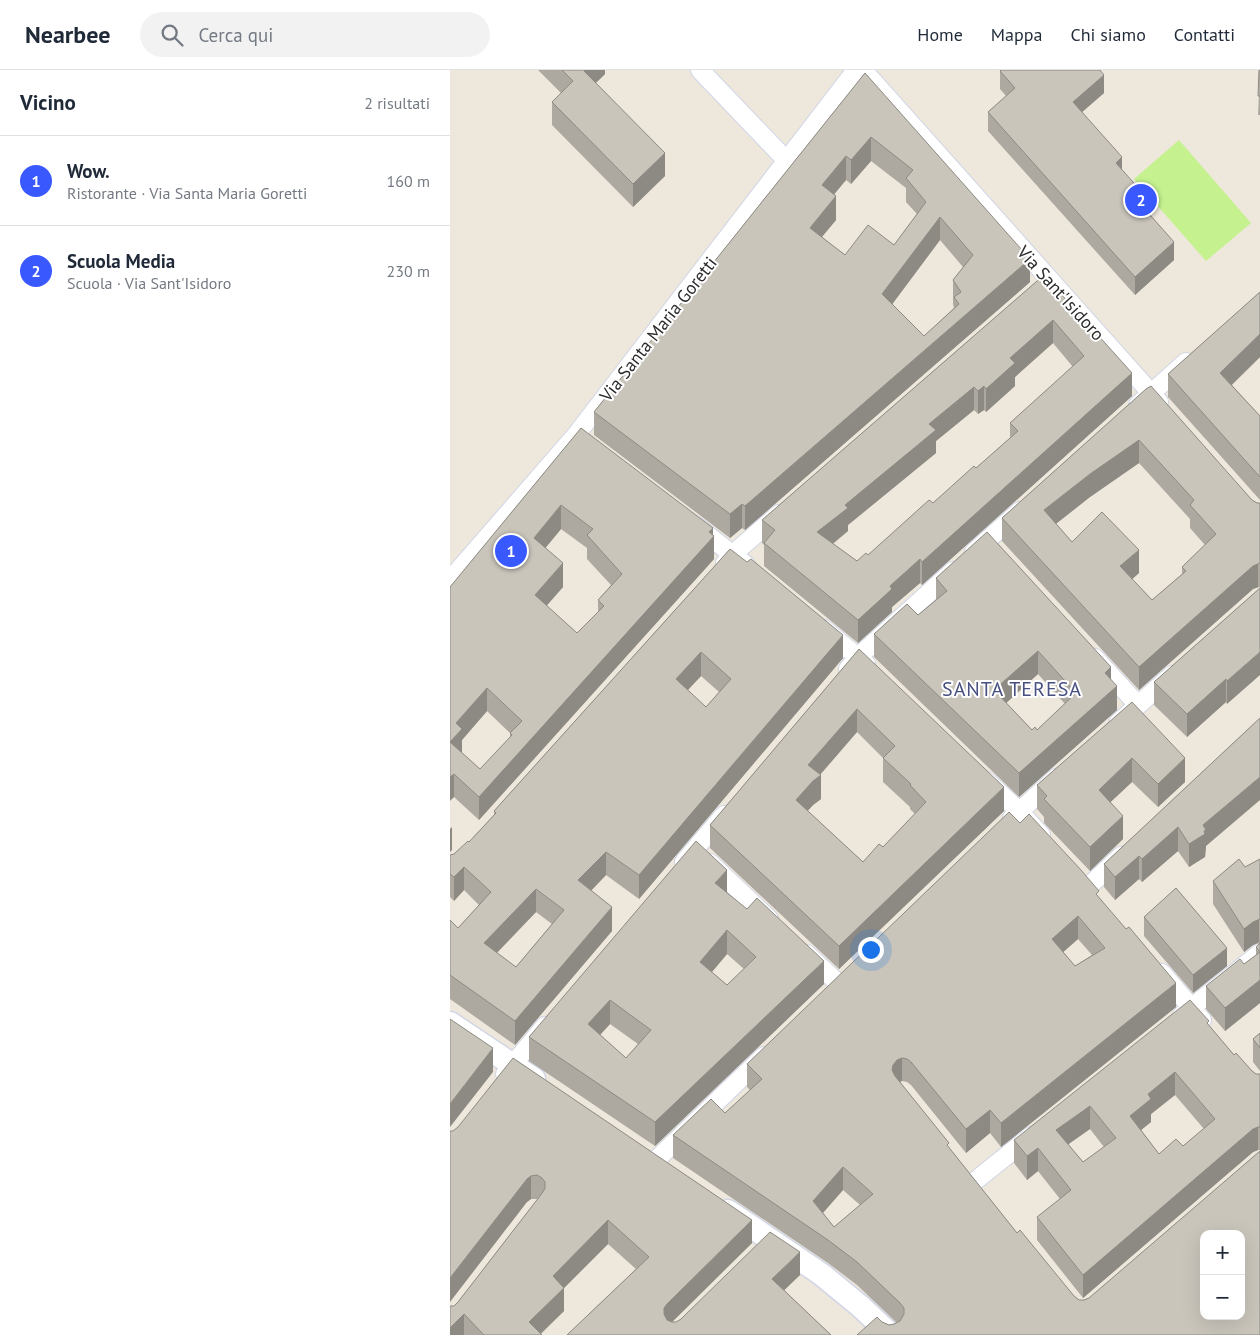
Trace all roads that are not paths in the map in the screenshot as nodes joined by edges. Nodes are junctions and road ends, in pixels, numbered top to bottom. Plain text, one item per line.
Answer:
1 (700, 70) edge
2 (856, 70) edge
3 (863, 70) edge
4 (787, 161) junction
5 (1197, 352) edge
6 (1152, 394) junction
7 (1171, 415) edge
8 (1125, 417) edge
9 (576, 434) junction
10 (592, 446) edge
11 (1031, 501) edge
12 (790, 505) edge
13 (686, 518) edge
14 (987, 540) junction
15 (733, 554) junction
16 (1000, 554) edge
17 (715, 574) edge
18 (762, 578) edge
19 (450, 580) edge
20 (814, 620) edge
21 (1085, 648) edge
22 (858, 657) junction
23 (1181, 667) edge
24 (879, 677) edge
25 (840, 679) edge
26 (1138, 705) junction
27 (1103, 737) edge
28 (1068, 768) edge
29 (977, 771) edge
30 (733, 805) edge
31 (1019, 811) junction
32 (998, 832) edge
33 (1051, 846) edge
34 (1132, 846) edge
35 (695, 849) junction
36 (676, 872) edge
37 (1076, 873) edge
38 (1089, 886) junction
39 (1102, 902) edge
40 (782, 930) edge
41 (796, 944) edge
42 (1260, 953) edge
43 (1153, 962) edge
44 (854, 970) edge
45 (839, 984) junction
46 (825, 998) edge
47 (1191, 1008) junction
48 (554, 1015) edge
49 (450, 1023) edge
50 (1168, 1026) edge
51 (1210, 1029) edge
52 (774, 1046) edge
53 (512, 1064) junction
54 (495, 1086) edge
55 (548, 1089) edge
56 (1045, 1126) edge
57 (646, 1156) joint
58 (963, 1167) edge
59 (675, 1176) edge
60 (975, 1182) junction
61 (988, 1197) edge
62 (714, 1202) edge
63 (892, 1335) edge

1 - 4 street
2 - 4 street, Via Santa Maria Goretti
3 - 6 street, Via Sant'Isidoro
4 - 9 street, Via Santa Maria Goretti
5 - 6 street
6 - 7 street, Via Sant'Isidoro
6 - 8 street
9 - 10 street
9 - 19 street, Via Santa Maria Goretti
11 - 14 street
12 - 15 street
13 - 15 street
14 - 16 street
14 - 22 street
15 - 17 street
15 - 18 street
20 - 22 street
21 - 26 street
22 - 24 street
22 - 25 street
23 - 26 street
26 - 27 street
28 - 31 street
29 - 31 street
30 - 35 street
31 - 32 street
31 - 33 street
34 - 38 street
35 - 36 street
35 - 40 street
37 - 38 street
38 - 39 street
41 - 45 street
42 - 47 street
43 - 47 street
44 - 45 street
45 - 46 street
47 - 50 street
47 - 51 street
48 - 53 street
49 - 53 street
52 - 57 street
53 - 54 street
53 - 55 street
56 - 60 street
57 - 59 street
58 - 60 street
60 - 61 street
62 - 63 street

